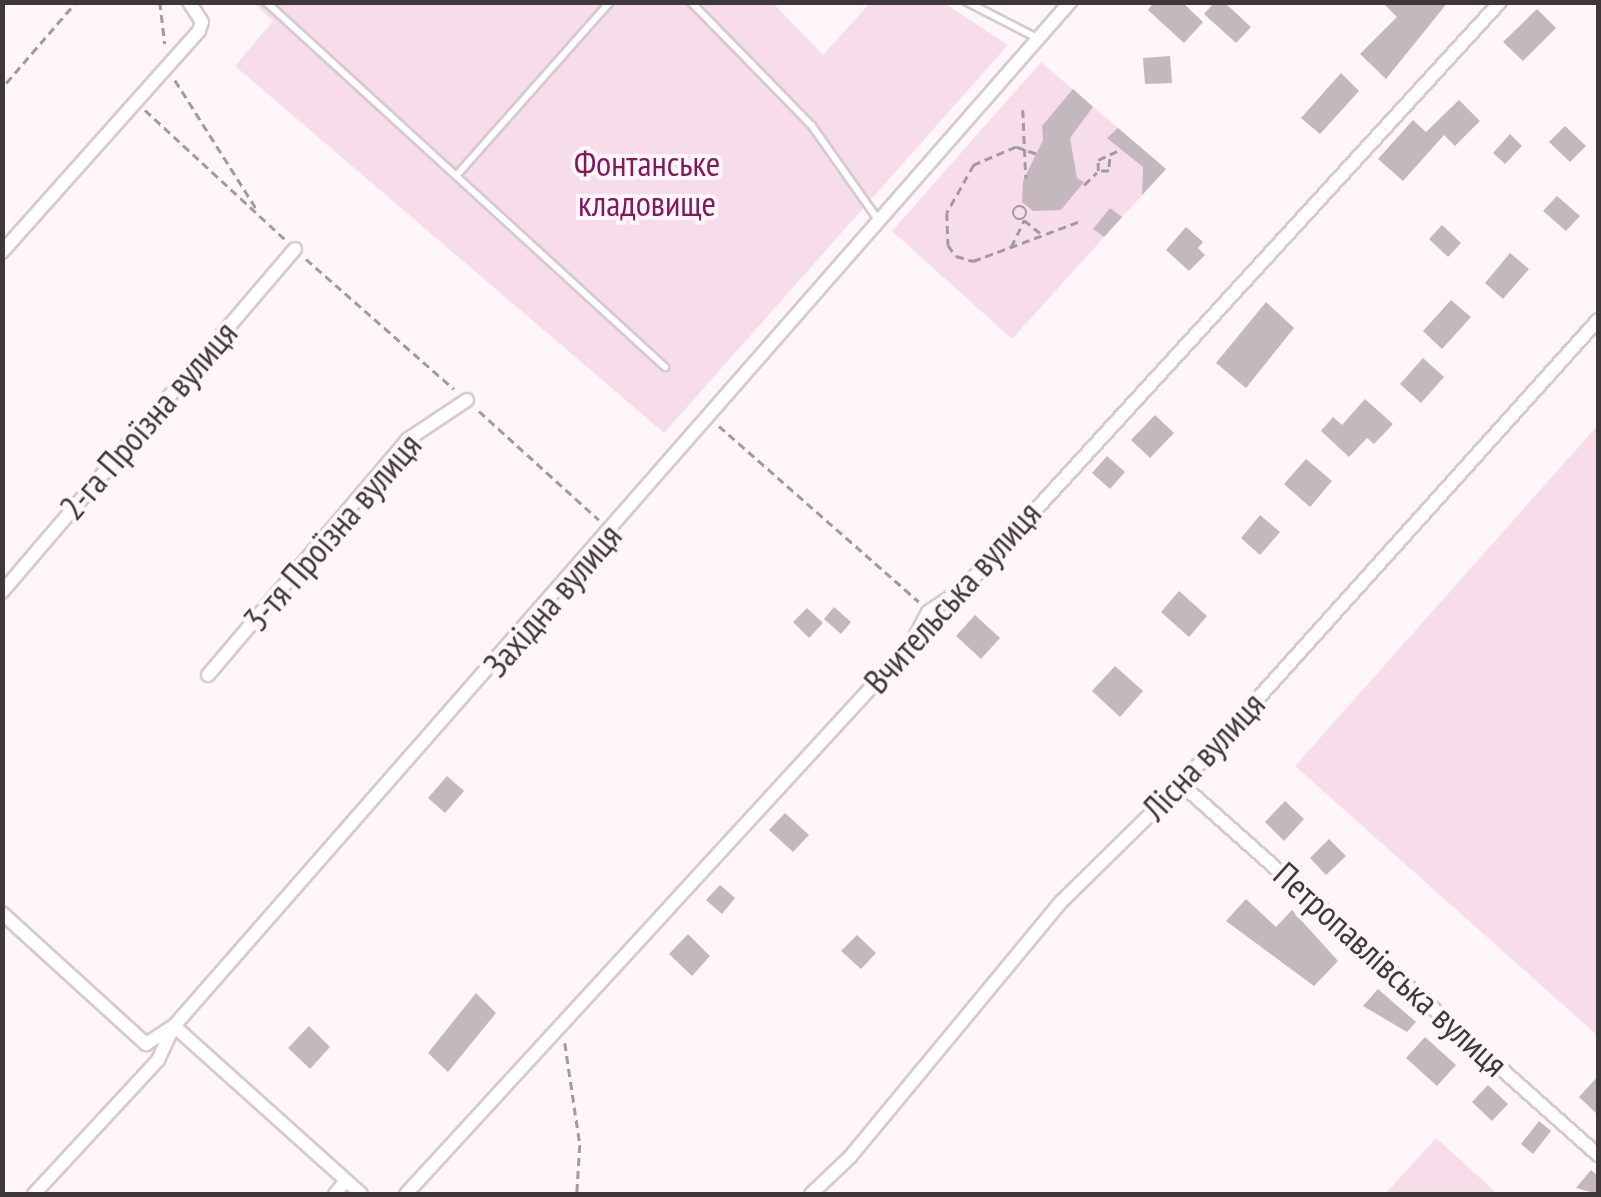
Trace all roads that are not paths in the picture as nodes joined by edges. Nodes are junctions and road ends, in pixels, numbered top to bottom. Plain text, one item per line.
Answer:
1 (188, 2) edge
2 (266, 2) edge
3 (610, 2) edge
4 (691, 2) edge
5 (967, 2) edge
6 (1070, 2) edge
7 (1500, 2) edge
8 (1038, 39) junction
9 (456, 176) junction
10 (880, 222) junction
11 (295, 250) road end
12 (2, 252) edge
13 (1598, 320) edge
14 (666, 368) dead end
15 (466, 400) road end
16 (2, 592) edge
17 (208, 675) dead end
18 (1181, 784) junction
19 (2, 913) edge
20 (174, 1026) junction
21 (1598, 1155) edge
22 (346, 1181) junction
23 (34, 1194) edge
24 (335, 1194) edge
25 (361, 1194) edge
26 (406, 1194) edge
27 (811, 1194) edge

1 - 12 street
2 - 9 lane
3 - 9 lane
4 - 10 lane
5 - 8 lane
6 - 8 street, Західна вулиця
7 - 26 street, Вчительська вулиця
8 - 10 street, Західна вулиця
9 - 14 lane
10 - 20 street, Західна вулиця
11 - 16 street, 2-га Проїзна вулиця
13 - 18 street, Лісна вулиця
15 - 17 street, 3-тя Проїзна вулиця
18 - 21 street, Петропавлівська вулиця
18 - 27 street, Лісна вулиця
19 - 20 street
20 - 22 street
20 - 23 street, Західна вулиця
22 - 24 street
22 - 25 street

